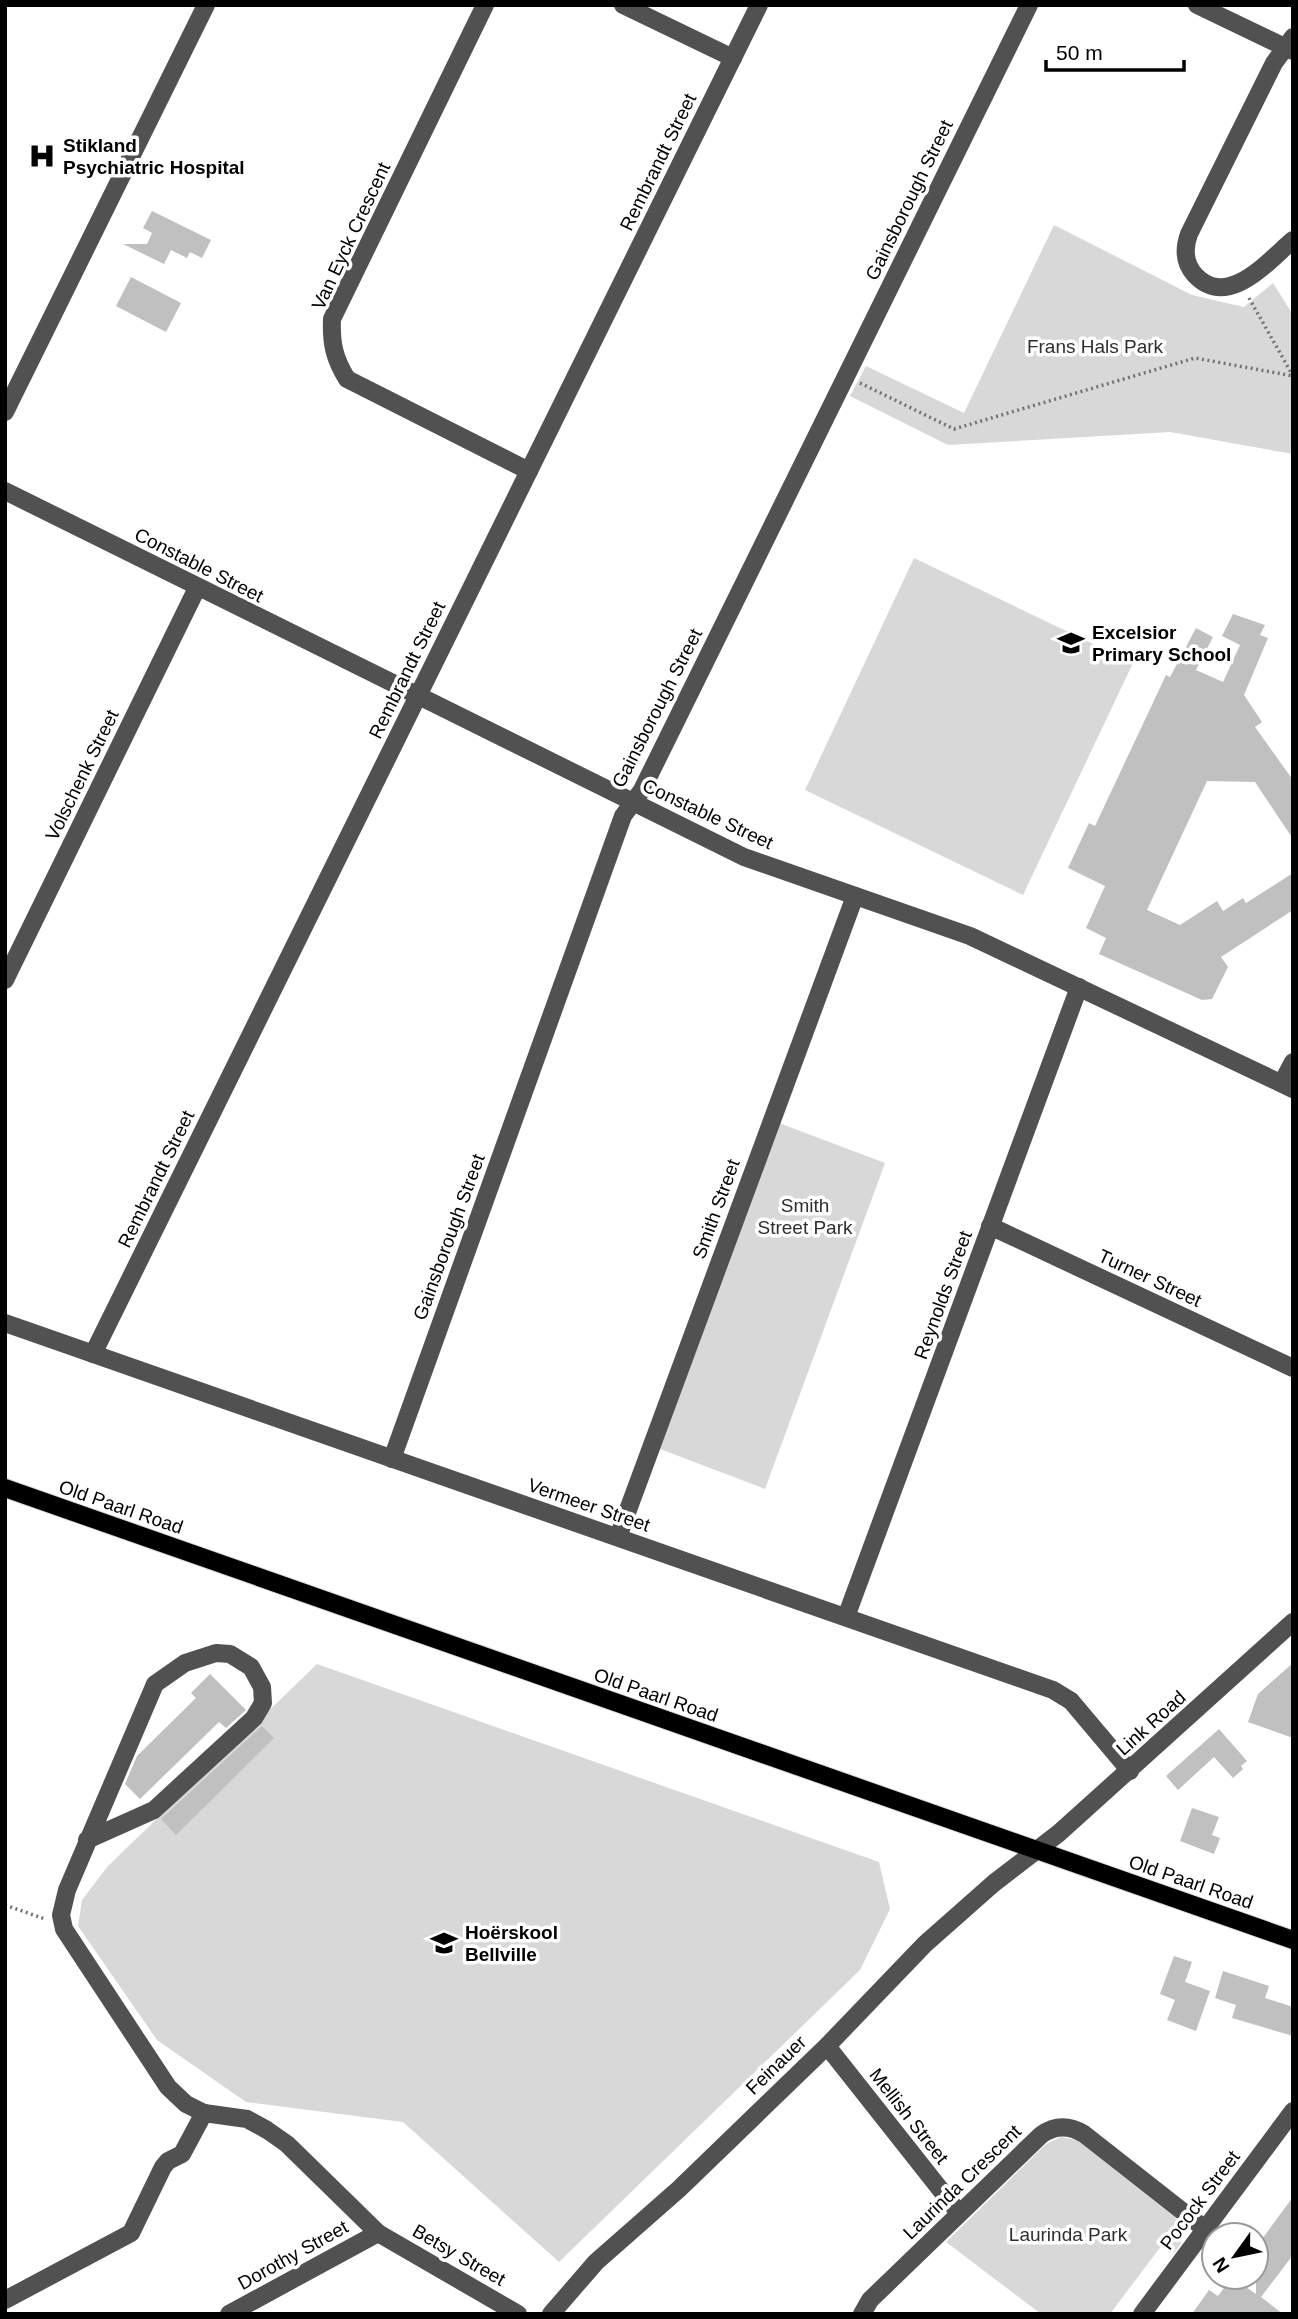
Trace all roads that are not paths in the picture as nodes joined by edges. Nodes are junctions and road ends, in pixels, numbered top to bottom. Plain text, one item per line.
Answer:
1 (206, 5) edge
2 (485, 5) edge
3 (623, 5) edge
4 (759, 5) edge
5 (1029, 5) edge
6 (1198, 5) edge
7 (1290, 45) edge
8 (733, 58) junction
9 (1293, 240) edge
10 (5, 412) edge
11 (529, 471) junction
12 (5, 491) edge
13 (197, 588) junction
14 (418, 696) junction
15 (633, 802) junction
16 (855, 896) junction
17 (5, 980) edge
18 (1079, 987) junction
19 (1293, 1062) edge
20 (1287, 1086) edge
21 (990, 1226) junction
22 (5, 1323) edge
23 (93, 1354) junction
24 (1293, 1368) edge
25 (392, 1459) junction
26 (5, 1488) edge
27 (618, 1537) junction
28 (846, 1617) junction
29 (1293, 1622) edge
30 (1130, 1771) junction
31 (87, 1840) junction
32 (1035, 1852) junction
33 (1293, 1940) edge
34 (827, 2046) junction
35 (1293, 2111) edge
36 (204, 2113) junction
37 (959, 2213) junction
38 (1211, 2221) edge
39 (1200, 2225) edge
40 (378, 2233) junction
41 (1200, 2236) edge
42 (5, 2300) edge
43 (229, 2314) edge
44 (518, 2314) edge
45 (551, 2314) edge
46 (862, 2314) edge
47 (1142, 2314) edge

1 - 10 street
2 - 11 street, Van Eyck Crescent
3 - 8 street
4 - 8 street, Rembrandt Street
5 - 15 street, Gainsborough Street
6 - 7 street
7 - 9 street
8 - 11 street, Rembrandt Street
11 - 14 street, Rembrandt Street
12 - 13 street, Constable Street
13 - 14 street, Constable Street
13 - 17 street, Volschenk Street
14 - 15 street, Constable Street
14 - 23 street, Rembrandt Street
15 - 16 street, Constable Street
15 - 25 street, Gainsborough Street
16 - 18 street, Constable Street
16 - 27 street, Smith Street
18 - 20 street, Constable Street
18 - 21 street, Reynolds Street
19 - 20 street
21 - 24 street, Turner Street
21 - 28 street, Reynolds Street
22 - 23 street, Vermeer Street
23 - 25 street, Vermeer Street
25 - 27 street, Vermeer Street
26 - 32 main road, Old Paarl Road
27 - 28 street, Vermeer Street
28 - 30 street, Vermeer Street
29 - 30 street, Link Road
30 - 32 street, Link Road
31 - 31 street
31 - 36 street
32 - 33 main road, Old Paarl Road
32 - 34 street, Feinauer
34 - 37 street, Mellish Street
34 - 45 street, Feinauer
35 - 38 street, Pocock Street
36 - 40 street, Betsy Street
36 - 42 street
37 - 39 street, Laurinda Crescent
37 - 46 street, Laurinda Crescent
40 - 43 street, Dorothy Street
40 - 44 street, Betsy Street
41 - 47 street, Pocock Street

